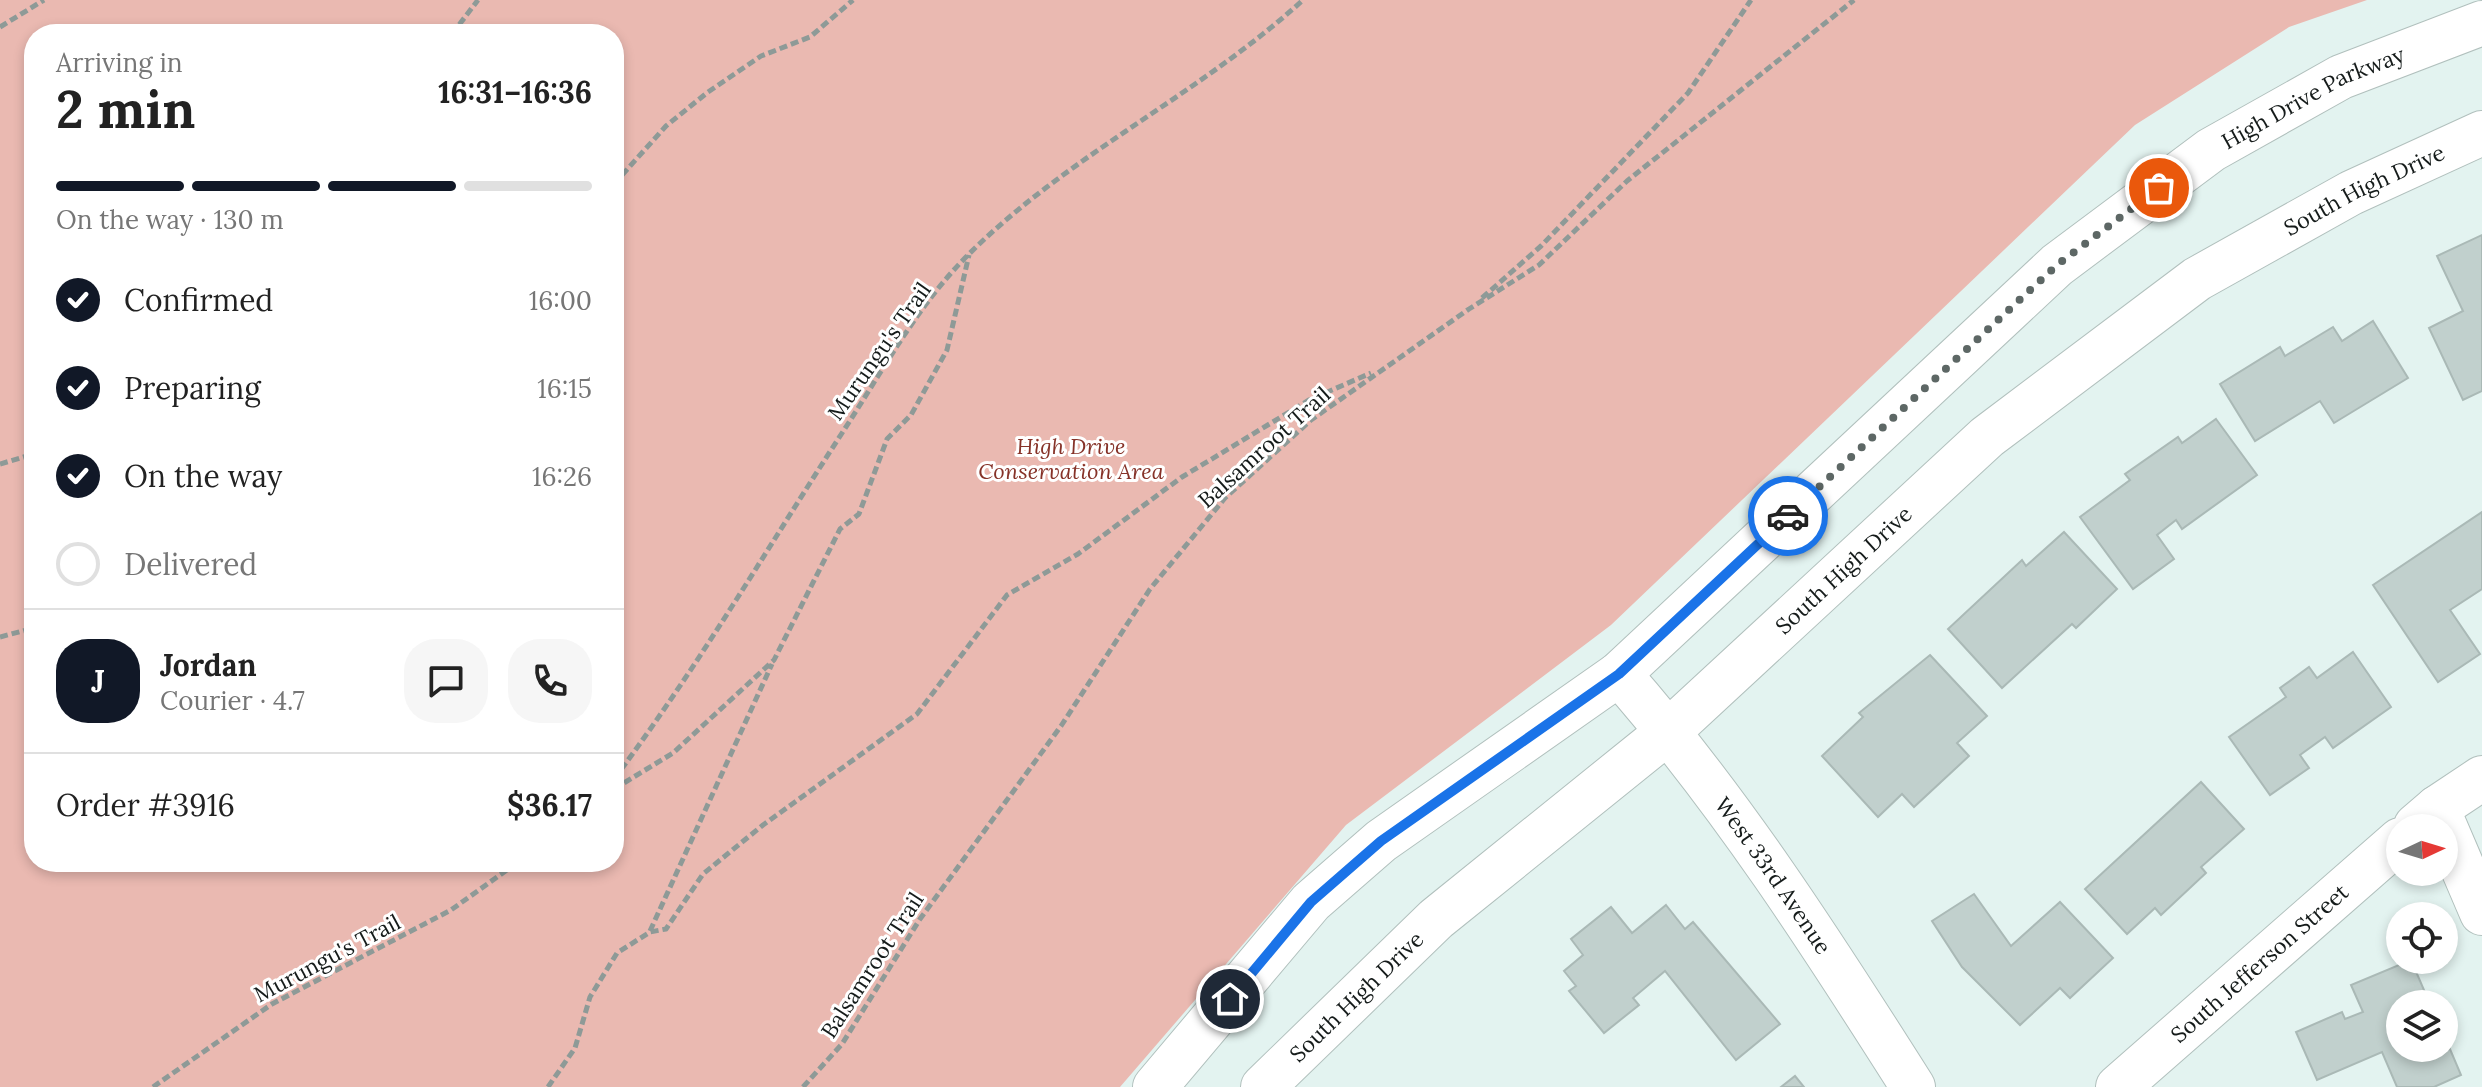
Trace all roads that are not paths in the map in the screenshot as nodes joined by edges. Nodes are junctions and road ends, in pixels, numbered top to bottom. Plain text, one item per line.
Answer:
1 (2482, 23) edge
2 (2482, 133) edge
3 (1619, 674) junction
4 (1669, 731) junction
5 (2482, 778) edge
6 (2431, 814) edge
7 (2386, 852) edge
8 (2458, 873) edge
9 (2482, 913) edge
10 (1155, 1087) edge
11 (1263, 1087) edge
12 (1913, 1087) edge
13 (2118, 1087) edge

1 - 3 street, High Drive Parkway
2 - 4 street, South High Drive
3 - 4 street, West 33rd Avenue
3 - 10 street
4 - 11 street, South High Drive
4 - 12 street, West 33rd Avenue
5 - 6 street
7 - 13 street, South Jefferson Street
8 - 9 street

